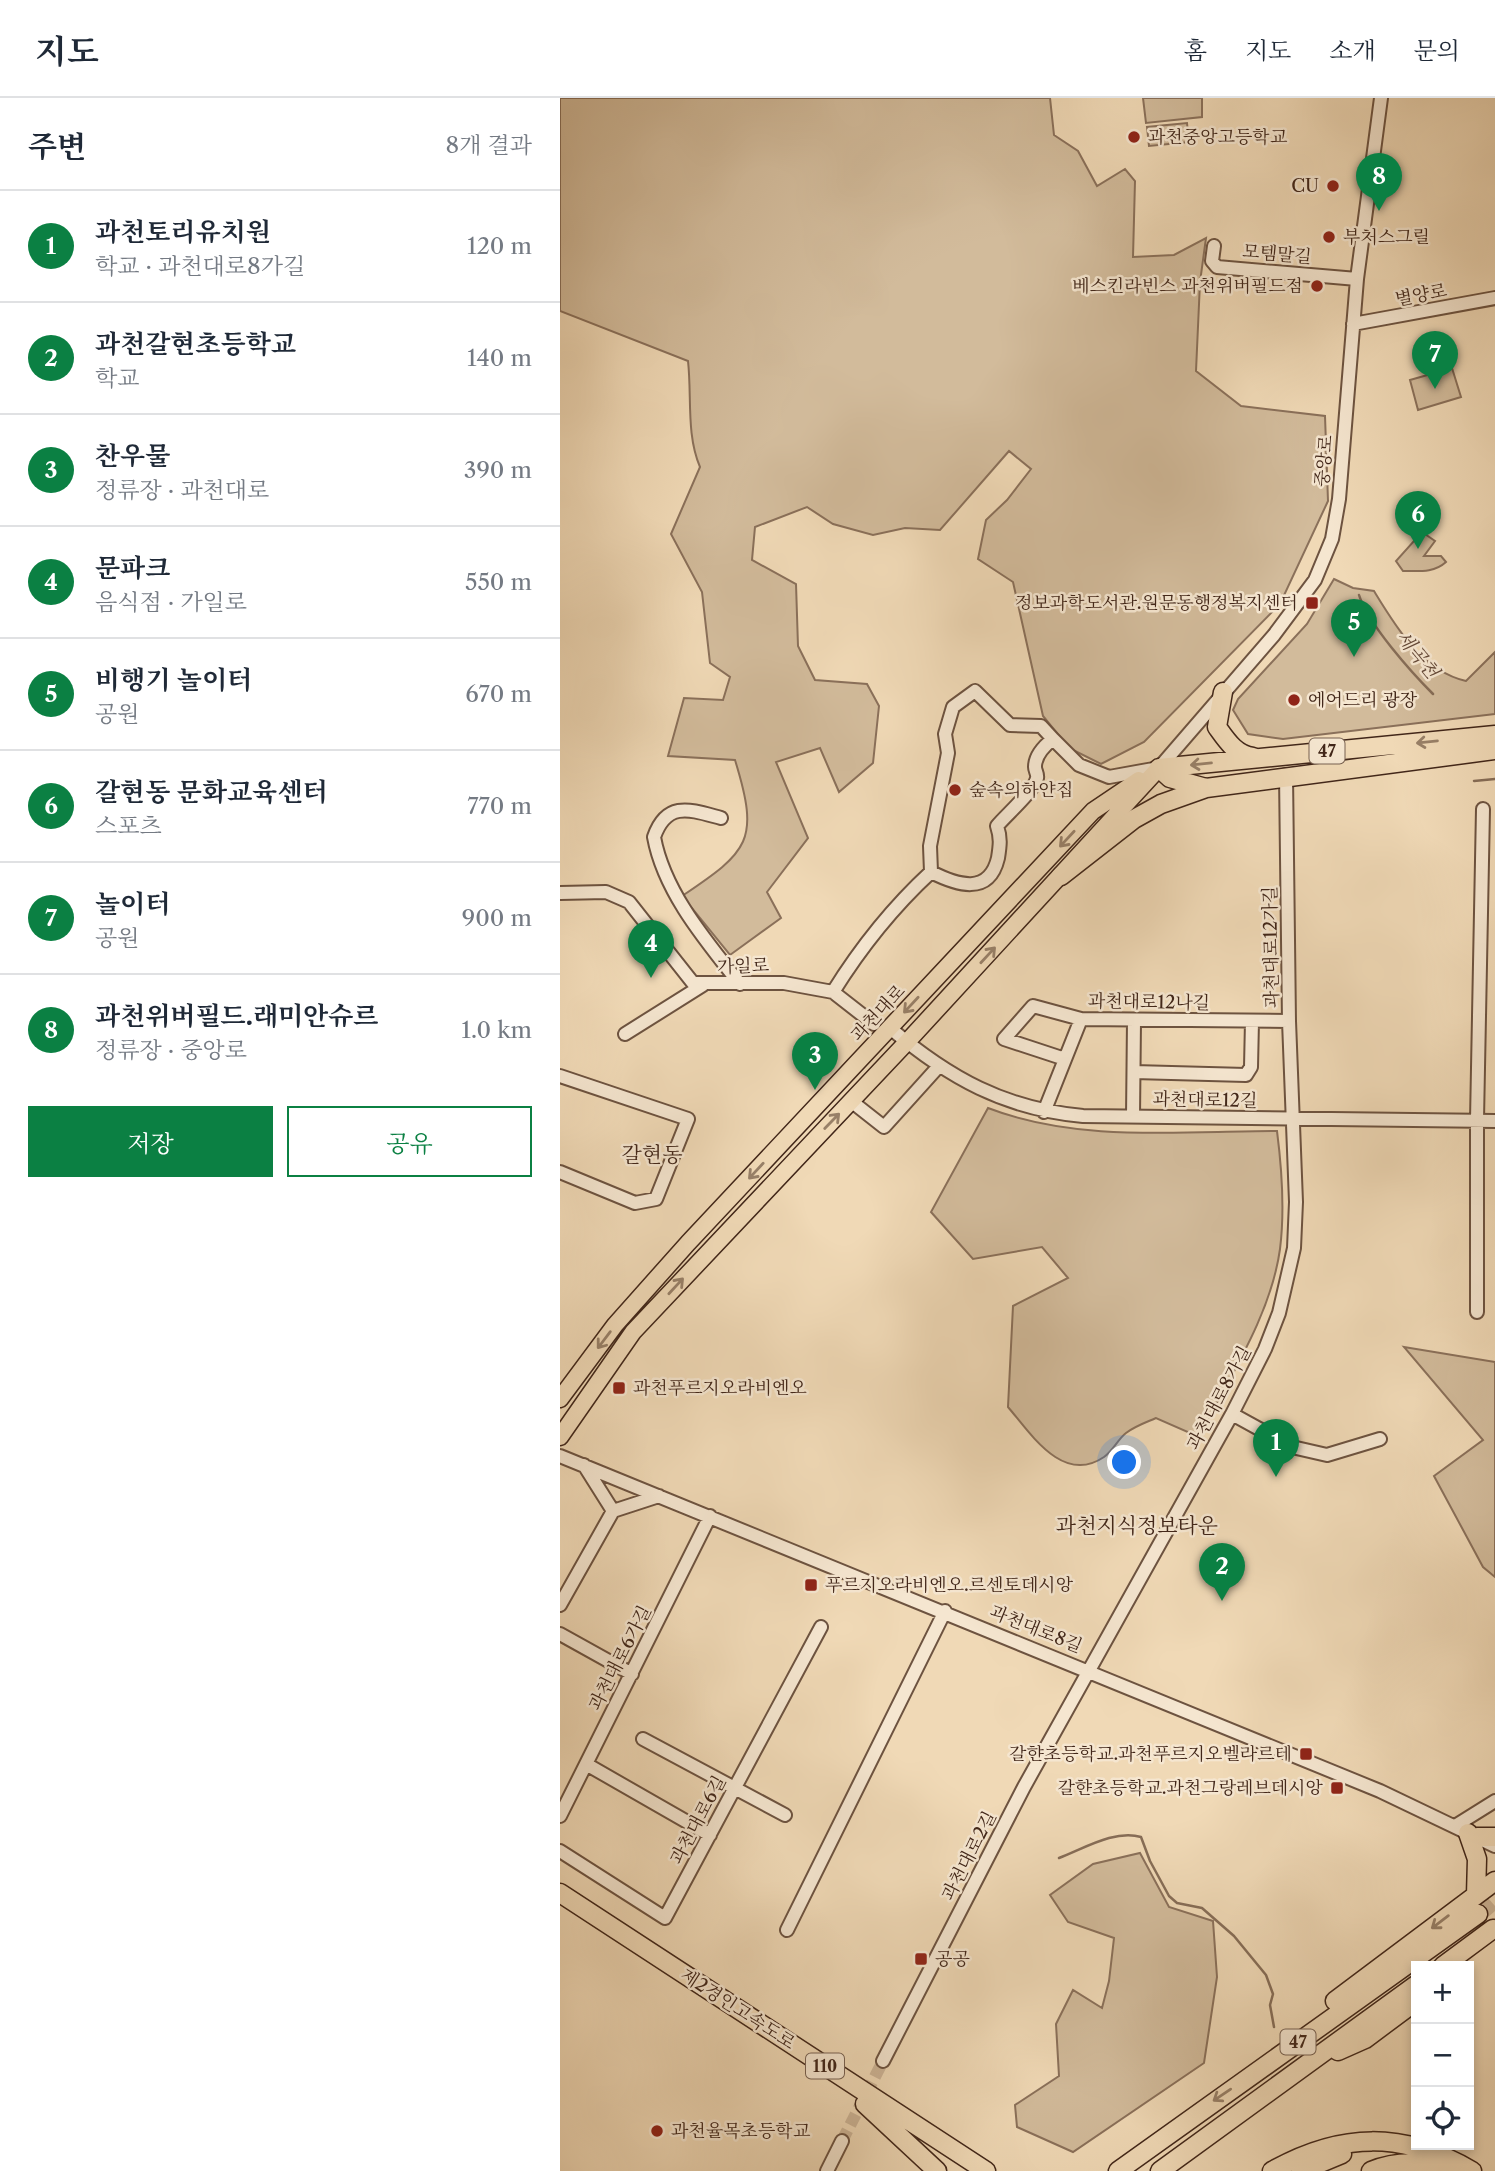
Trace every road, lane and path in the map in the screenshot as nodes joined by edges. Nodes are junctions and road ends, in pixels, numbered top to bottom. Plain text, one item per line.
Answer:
1 (1381, 98) edge
2 (1214, 246) dead end
3 (1357, 279) junction
4 (1495, 298) edge
5 (1353, 324) junction
6 (1223, 692) junction
7 (1495, 735) edge
8 (1053, 740) junction
9 (1495, 750) edge
10 (1260, 758) junction
11 (1159, 768) junction
12 (1286, 775) junction
13 (1206, 788) junction
14 (1483, 809) dead end
15 (1094, 811) junction
16 (721, 818) dead end
17 (1102, 828) junction
18 (931, 872) junction
19 (1061, 876) junction
20 (560, 893) edge
21 (740, 984) junction
22 (703, 985) junction
23 (833, 992) junction
24 (1081, 1019) junction
25 (1134, 1021) junction
26 (1252, 1021) junction
27 (1289, 1021) junction
28 (882, 1026) junction
29 (625, 1034) dead end
30 (907, 1042) junction
31 (1065, 1059) junction
32 (933, 1062) junction
33 (1134, 1072) junction
34 (560, 1076) edge
35 (851, 1101) junction
36 (1044, 1112) junction
37 (1133, 1116) junction
38 (1292, 1119) junction
39 (1477, 1120) junction
40 (1495, 1121) edge
41 (560, 1172) edge
42 (1478, 1312) dead end
43 (560, 1399) edge
44 (1232, 1414) junction
45 (560, 1437) edge
46 (1380, 1439) dead end
47 (560, 1456) edge
48 (584, 1465) junction
49 (659, 1496) junction
50 (613, 1511) junction
51 (710, 1516) junction
52 (560, 1605) edge
53 (945, 1611) junction
54 (821, 1628) dead end
55 (560, 1634) edge
56 (1089, 1669) junction
57 (632, 1674) junction
58 (643, 1739) dead end
59 (586, 1764) junction
60 (735, 1788) junction
61 (1495, 1801) edge
62 (785, 1815) dead end
63 (560, 1816) edge
64 (1474, 1833) edge
65 (710, 1835) junction
66 (1495, 1846) edge
67 (560, 1851) edge
68 (1487, 1892) edge
69 (560, 1893) edge
70 (560, 1905) edge
71 (1478, 1913) tunnel mouth
72 (788, 1930) dead end
73 (1494, 1936) edge
74 (1452, 1961) edge
75 (1467, 1961) edge
76 (696, 1988) junction
77 (1411, 1989) edge
78 (1411, 2005) edge
79 (884, 2061) tunnel mouth
80 (1309, 2063) junction
81 (1258, 2070) junction
82 (865, 2104) junction
83 (842, 2141) tunnel mouth
84 (1411, 2147) edge
85 (951, 2148) junction
86 (1411, 2149) edge
87 (1424, 2150) edge
88 (827, 2171) edge
89 (937, 2171) edge
90 (967, 2171) edge
91 (986, 2171) edge
92 (995, 2171) edge
93 (1118, 2171) edge
94 (1160, 2171) edge
95 (1272, 2171) edge
96 (1301, 2171) edge
97 (1371, 2171) edge
98 (1392, 2171) edge
99 (1436, 2171) edge
100 (1452, 2171) edge
101 (1472, 2171) edge

1 - 3 street, 중앙로
2 - 3 street, 모템말길
3 - 5 street, 중앙로
4 - 5 street, 별양로
5 - 6 street, 중앙로
6 - 10 highway
6 - 11 street, 중앙로
7 -> 10 highway, 47
8 - 11 street
8 - 18 street
8 - 18 street
9 - 12 highway
10 -> 11 highway, 47
11 - 13 highway
11 - 15 main road, 과천대로 / 47
11 - 17 main road
12 - 13 highway
12 - 27 street, 과천대로12가길
13 - 19 highway
14 - 39 street
15 - 17 main road
15 -> 28 main road, 과천대로 / 47
16 - 21 street
17 - 19 main road
18 - 23 street
30 -> 19 main road
20 - 22 street, 가일로
21 - 22 street, 가일로
21 - 23 street, 가일로
22 - 29 street
23 - 28 street, 가일로
24 - 25 street, 과천대로12나길
24 - 31 street
24 - 31 street, 과천대로12나길
25 - 26 street, 과천대로12나길
25 - 33 street
26 - 27 street, 과천대로12나길
26 - 33 street
27 - 38 street, 과천대로12가길
28 - 30 street, 가일로
28 -> 43 main road, 과천대로 / 47
30 - 32 street, 과천대로12길
30 - 35 main road
31 - 36 street
32 - 35 street
32 - 36 street, 과천대로12길
33 - 37 street
34 - 41 street
45 -> 35 main road
36 - 37 street, 과천대로12길
37 - 38 street, 과천대로12길
38 - 39 street, 과천대로12길
38 - 44 street, 과천대로8가길
39 - 40 street, 과천대로12길
39 - 42 street
44 - 46 street
44 - 56 street, 과천대로8가길
47 - 48 street, 과천대로8길
48 - 49 street, 과천대로8길
48 - 50 street
49 - 50 street
49 - 51 street, 과천대로8길
50 - 52 street
51 - 53 street, 과천대로8길
51 - 57 street, 과천대로6가길
53 - 56 street, 과천대로8길
53 - 72 street
54 - 60 street, 과천대로6길
55 - 57 street
56 - 64 street, 과천대로8길
56 - 79 street, 과천대로2길
57 - 59 street, 과천대로6가길
58 - 60 street
59 - 63 street, 과천대로6가길
59 - 65 street
60 - 62 street
60 - 65 street, 과천대로6길
61 - 64 street
64 - 66 street, 과천대로8길
64 - 68 highway
65 - 67 street, 과천대로6길
68 -> 81 highway
69 - 76 highway, 제2경인고속도로 / 110
70 - 76 highway, 제2경인고속도로 / 110
71 - 81 highway, 47
73 - 74 highway
73 - 75 highway
76 - 82 highway, 제2경인고속도로 / 110
76 - 85 highway, 제2경인고속도로 / 110
77 - 80 highway, 47
78 - 80 highway
80 - 94 highway, 47
81 -> 93 highway, 47
82 - 89 highway
82 - 90 highway, 제2경인고속도로 / 110
83 - 88 street
84 - 95 highway
85 - 91 highway, 제2경인고속도로 / 110
85 - 92 highway
86 - 96 highway
87 - 101 highway
97 - 100 highway
98 - 99 highway

